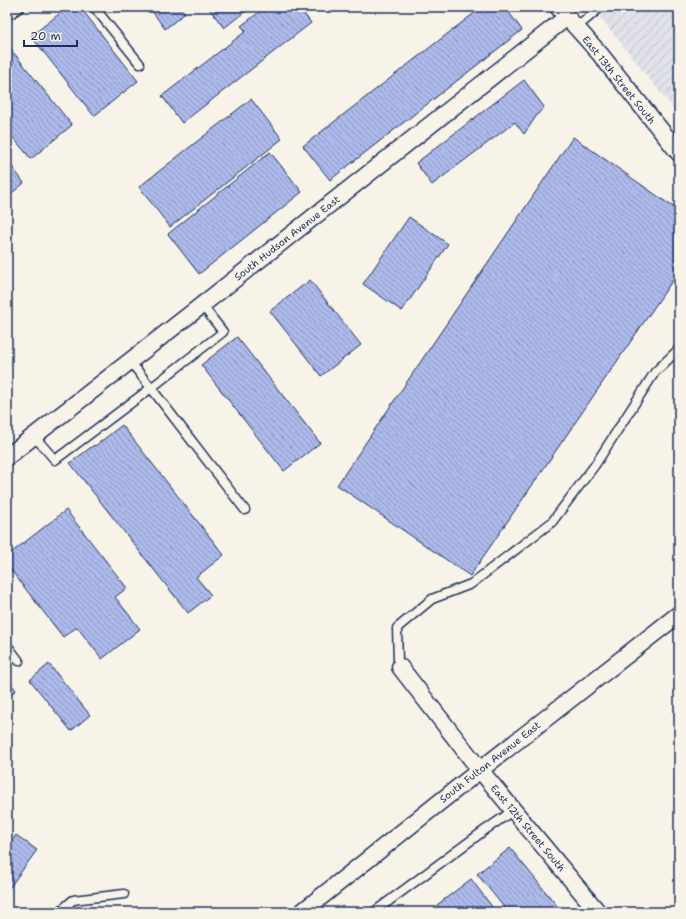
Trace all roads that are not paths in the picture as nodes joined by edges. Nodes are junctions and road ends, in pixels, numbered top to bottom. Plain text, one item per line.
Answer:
1 (20, 7) edge
2 (94, 7) edge
3 (601, 7) edge
4 (7, 14) edge
5 (567, 17) edge
6 (140, 64) dead end
7 (679, 153) edge
8 (202, 305) junction
9 (679, 349) edge
10 (130, 361) junction
11 (151, 388) junction
12 (34, 436) junction
13 (7, 457) edge
14 (245, 510) dead end
15 (679, 614) edge
16 (7, 645) edge
17 (19, 661) dead end
18 (400, 667) joint
19 (480, 770) junction
20 (514, 810) junction
21 (124, 894) dead end
22 (59, 912) edge
23 (302, 912) edge
24 (374, 912) edge
25 (598, 912) edge

1 - 4 lane
2 - 6 lane
3 - 5 lane
5 - 7 street, East 13th Street South
5 - 8 street, South Hudson Avenue East
8 - 10 street, South Hudson Avenue East
8 - 11 lane
9 - 18 lane
10 - 11 lane
10 - 12 street, South Hudson Avenue East
11 - 12 lane
11 - 14 lane
12 - 13 street, South Hudson Avenue East
15 - 19 street, South Fulton Avenue East
16 - 17 lane
18 - 19 street, East 12th Street South
19 - 20 street, East 12th Street South
19 - 23 street, South Fulton Avenue East
20 - 24 lane
20 - 25 street, East 12th Street South
21 - 22 lane

